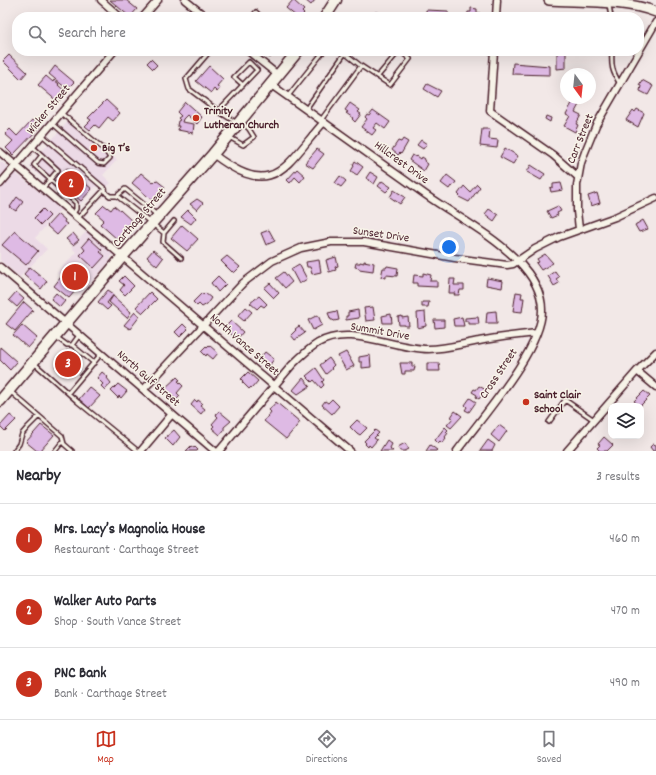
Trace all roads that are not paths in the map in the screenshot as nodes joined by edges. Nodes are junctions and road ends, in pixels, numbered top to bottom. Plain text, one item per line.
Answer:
1 (100, 0) edge
2 (158, 0) edge
3 (185, 0) edge
4 (336, 0) edge
5 (497, 0) edge
6 (549, 0) edge
7 (595, 1) edge
8 (608, 3) junction
9 (114, 12) edge
10 (147, 12) edge
11 (200, 12) edge
12 (328, 12) edge
13 (496, 12) edge
14 (610, 12) edge
15 (656, 12) edge
16 (656, 22) edge
17 (644, 43) edge
18 (110, 56) edge
19 (206, 56) edge
20 (254, 56) edge
21 (294, 56) edge
22 (320, 56) edge
23 (344, 56) edge
24 (348, 56) edge
25 (395, 56) edge
26 (406, 56) edge
27 (494, 56) edge
28 (612, 56) edge
29 (636, 56) edge
30 (362, 66) junction
31 (278, 75) junction
32 (378, 76) junction
33 (270, 84) junction
34 (620, 84) junction
35 (243, 85) junction
36 (288, 96) junction
37 (306, 109) junction
38 (218, 111) junction
39 (61, 113) junction
40 (322, 121) junction
41 (239, 122) junction
42 (52, 123) junction
43 (42, 135) junction
44 (227, 136) junction
45 (32, 146) junction
46 (0, 152) edge
47 (213, 154) junction
48 (42, 155) junction
49 (16, 165) junction
50 (578, 177) junction
51 (50, 180) junction
52 (0, 184) edge
53 (43, 188) junction
54 (105, 189) junction
55 (117, 196) junction
56 (656, 198) edge
57 (75, 216) junction
58 (155, 220) junction
59 (174, 222) dead end
60 (579, 230) junction
61 (164, 233) junction
62 (123, 256) junction
63 (181, 258) dead end
64 (518, 261) junction
65 (0, 266) edge
66 (66, 323) junction
67 (204, 326) junction
68 (537, 333) junction
69 (80, 334) junction
70 (55, 336) junction
71 (72, 345) junction
72 (656, 352) edge
73 (102, 353) junction
74 (33, 362) junction
75 (94, 363) junction
76 (637, 371) junction
77 (274, 386) junction
78 (656, 387) edge
79 (144, 389) junction
80 (9, 390) junction
81 (68, 392) junction
82 (0, 401) edge
83 (172, 414) junction
84 (40, 416) junction
85 (594, 420) junction
86 (549, 422) dead end
87 (63, 441) junction
88 (347, 450) edge
89 (14, 451) edge
90 (55, 451) edge
91 (72, 451) edge
92 (138, 451) edge
93 (141, 451) edge
94 (215, 451) edge
95 (219, 451) edge
96 (457, 451) edge
97 (567, 451) edge

1 - 9 street
2 - 10 street
3 - 11 street
4 - 12 main road
5 - 13 street
6 - 7 street
7 - 8 street
8 - 14 lane
8 - 15 street
16 - 17 street, Carr Street
18 - 39 street, Wicker Street
19 - 38 lane
20 - 31 street
21 - 31 main road, Carthage Street
22 - 36 lane
23 - 37 lane
24 - 30 lane
25 - 32 lane
26 - 32 lane
27 - 50 street
28 - 34 lane
29 - 34 street, Carr Street
30 - 32 lane
30 - 40 lane
31 - 33 main road, Carthage Street
33 - 36 street, Hillcrest Drive
33 - 41 main road, Carthage Street
34 - 50 street, Carr Street
35 - 35 lane
35 - 38 lane
36 - 37 street, Hillcrest Drive
37 - 40 street, Hillcrest Drive
38 - 41 lane
39 - 42 street, Wicker Street
39 - 42 lane
40 - 47 street
40 - 64 street, Hillcrest Drive
41 - 44 main road, Carthage Street
41 - 44 lane
42 - 43 street, Wicker Street
43 - 45 street, Wicker Street
43 - 54 lane
44 - 47 main road, Carthage Street
45 - 48 lane
45 - 49 street, Wicker Street
46 - 49 street, North Vance Street
47 - 58 main road, Carthage Street
48 - 51 lane
48 - 51 lane
49 - 52 street, Wicker Street
49 - 53 street, North Vance Street
50 - 60 street, Carr Street
51 - 53 lane
51 - 57 lane
53 - 57 street, North Vance Street
54 - 55 lane
54 - 57 lane
55 - 58 lane
55 - 58 lane
56 - 60 street, Sunset Drive
57 - 62 street, North Vance Street
58 - 61 lane
58 - 62 main road, Carthage Street
59 - 61 lane
60 - 64 street, Sunset Drive
61 - 63 lane
62 - 66 main road, Carthage Street
62 - 67 street, North Vance Street
64 - 67 street, Sunset Drive
64 - 68 street, Cross Street
65 - 66 street, North Gulf Street
66 - 69 street, North Gulf Street
66 - 70 main road, Carthage Street
67 - 77 street, North Vance Street
67 - 79 street, Sunset Drive
68 - 77 street, Summit Drive
68 - 96 street, Cross Street
69 - 71 lane
69 - 73 street, North Gulf Street
70 - 71 lane
70 - 74 main road, Carthage Street
71 - 75 lane
72 - 76 street
73 - 75 lane
73 - 79 street, North Gulf Street
74 - 80 main road, Carthage Street
74 - 81 lane
75 - 81 lane
76 - 78 street
76 - 85 street
77 - 88 street, North Vance Street
77 - 95 street, Summit Drive
79 - 83 street, North Gulf Street
80 - 82 main road, Carthage Street
80 - 84 lane
81 - 92 lane
83 - 93 street
83 - 94 street, North Gulf Street
84 - 87 lane
84 - 89 lane
85 - 86 lane
85 - 97 street
87 - 90 lane
87 - 91 lane

